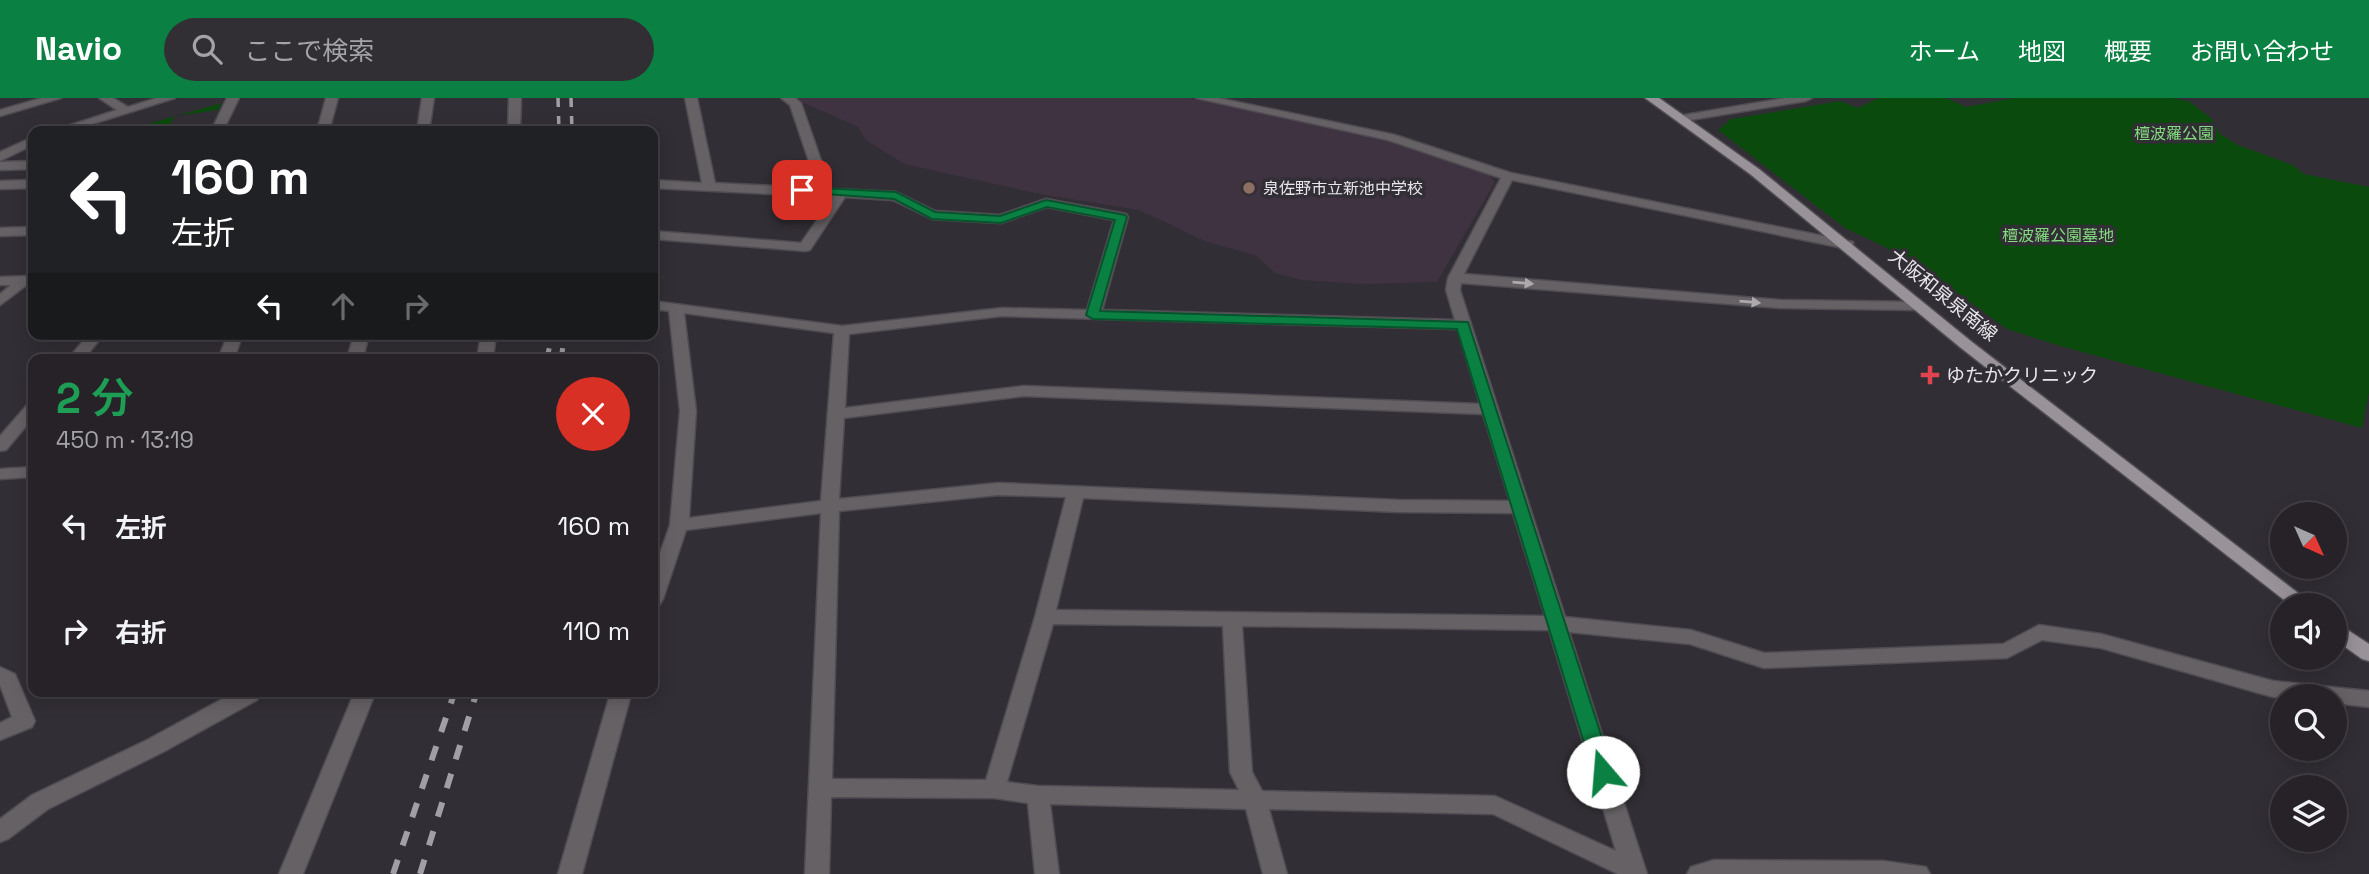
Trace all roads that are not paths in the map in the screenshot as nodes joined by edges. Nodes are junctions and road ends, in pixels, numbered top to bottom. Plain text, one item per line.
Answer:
1 (55, 98) edge
2 (105, 98) edge
3 (169, 98) edge
4 (233, 98) edge
5 (332, 98) edge
6 (428, 98) edge
7 (515, 98) edge
8 (691, 98) edge
9 (787, 98) edge
10 (1202, 98) edge
11 (1651, 98) edge
12 (1805, 98) edge
13 (125, 110) junction
14 (0, 113) edge
15 (1684, 118) junction
16 (74, 126) edge
17 (219, 126) edge
18 (324, 126) edge
19 (424, 126) edge
20 (514, 126) edge
21 (28, 144) edge
22 (0, 158) edge
23 (28, 165) edge
24 (0, 166) edge
25 (1508, 176) junction
26 (28, 184) edge
27 (658, 184) edge
28 (0, 185) edge
29 (709, 186) junction
30 (825, 191) junction
31 (842, 192) junction
32 (28, 231) edge
33 (0, 232) edge
34 (658, 235) edge
35 (1848, 246) junction
36 (1455, 278) junction
37 (28, 280) edge
38 (0, 281) edge
39 (28, 281) edge
40 (0, 301) edge
41 (658, 305) edge
42 (1918, 306) junction
43 (676, 308) junction
44 (1093, 315) junction
45 (1463, 325) junction
46 (842, 330) junction
47 (92, 340) edge
48 (80, 354) edge
49 (1489, 409) junction
50 (28, 414) edge
51 (836, 414) junction
52 (0, 446) edge
53 (28, 472) edge
54 (0, 474) edge
55 (1076, 491) junction
56 (830, 506) junction
57 (1520, 507) junction
58 (679, 525) junction
59 (658, 585) edge
60 (2289, 593) edge
61 (1045, 617) junction
62 (1232, 619) junction
63 (1555, 623) junction
64 (2347, 638) edge
65 (2369, 654) edge
66 (0, 675) edge
67 (245, 697) edge
68 (364, 697) edge
69 (620, 697) edge
70 (2369, 699) edge
71 (0, 732) edge
72 (822, 788) junction
73 (994, 789) junction
74 (1038, 795) junction
75 (1255, 799) junction
76 (0, 832) edge
77 (1635, 873) edge
78 (292, 874) edge
79 (570, 874) edge
80 (817, 874) edge
81 (1047, 874) edge
82 (1275, 874) edge
83 (1699, 874) edge
84 (1918, 874) edge

1 - 14 street
2 - 13 street
3 - 13 street
4 - 17 street
5 - 18 street
6 - 19 street
7 - 20 street
8 - 29 street
9 - 30 street
10 - 25 street
11 - 15 main road, 大阪和泉泉南線
12 - 15 street
13 - 16 street
15 - 35 main road, 大阪和泉泉南線
21 - 22 street
23 - 24 street
25 - 35 street
25 - 36 street
26 - 28 street
27 - 29 street
29 - 30 street
30 - 31 street
31 - 34 street
31 - 44 street
32 - 33 street
35 - 42 main road, 大阪和泉泉南線
36 -> 42 street
36 - 45 street
37 - 38 street
39 - 40 street
41 - 43 street
42 - 60 main road, 大阪和泉泉南線
43 - 46 street
43 - 58 street
44 - 45 street
44 - 46 street
45 - 49 street
46 - 51 street
47 - 48 street
49 - 51 street
49 - 57 street
50 - 52 street
51 - 56 street
53 - 54 street
55 - 56 street
55 - 57 street
55 - 61 street
56 - 58 street
56 - 72 street
57 - 63 street
58 - 59 street
61 - 62 street
61 - 73 street
62 - 63 street
62 - 75 street
63 - 70 street
63 - 77 street
64 - 65 main road
66 - 71 street
67 - 76 street
68 - 78 street
69 - 79 street
72 - 73 street
72 - 80 street
73 - 74 street
74 - 75 street
74 - 81 street
75 - 77 street
75 - 82 street
83 - 84 street

